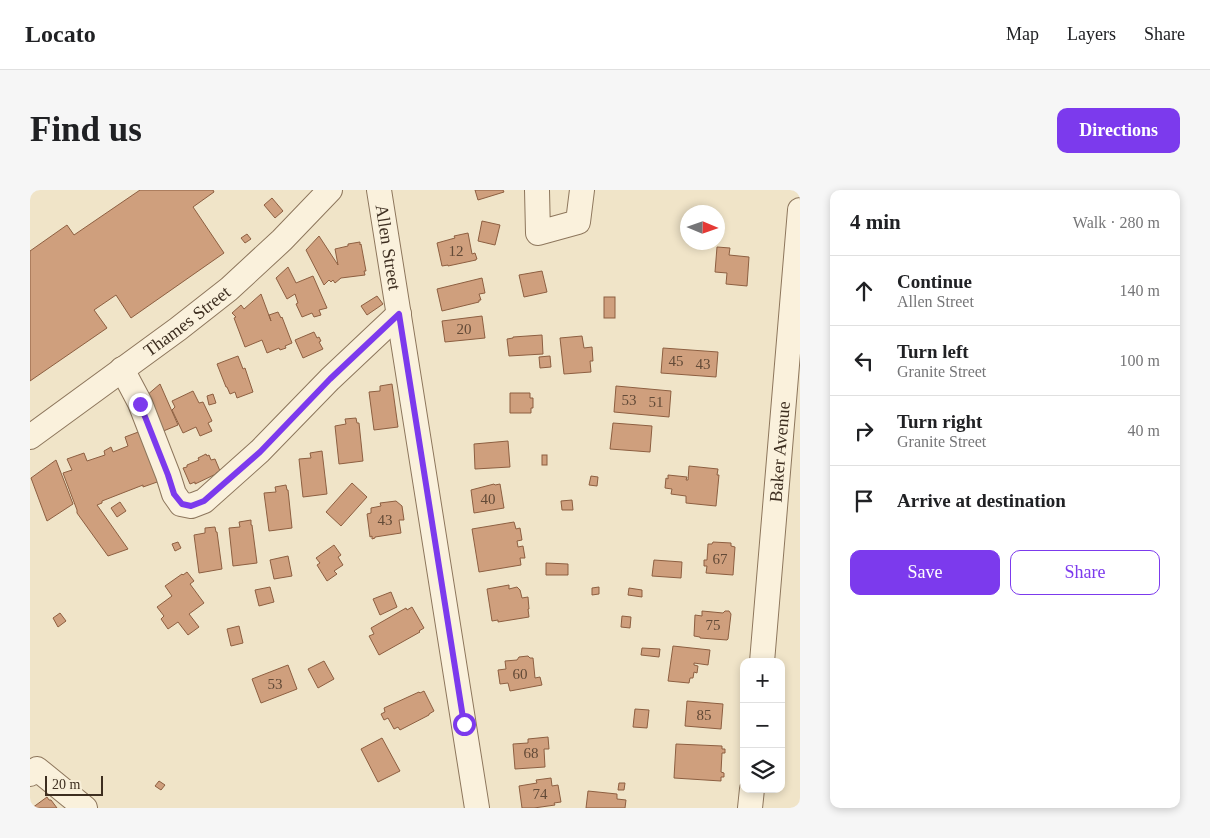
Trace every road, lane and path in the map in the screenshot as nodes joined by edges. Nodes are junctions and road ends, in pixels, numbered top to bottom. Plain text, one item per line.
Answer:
1 (330, 190) edge
2 (379, 190) edge
3 (537, 190) edge
4 (582, 190) edge
5 (800, 210) edge
6 (399, 314) junction
7 (122, 369) junction
8 (30, 437) edge
9 (762, 658) edge
10 (33, 771) edge
11 (752, 793) edge
12 (86, 808) edge
13 (477, 808) edge
14 (750, 808) edge

1 - 7 street, Thames Street
2 - 6 street, Allen Street
3 - 4 street
5 - 9 street, Baker Avenue
6 - 7 street
6 - 13 street, Allen Street
7 - 8 street, Thames Street
10 - 12 street
11 - 14 street

